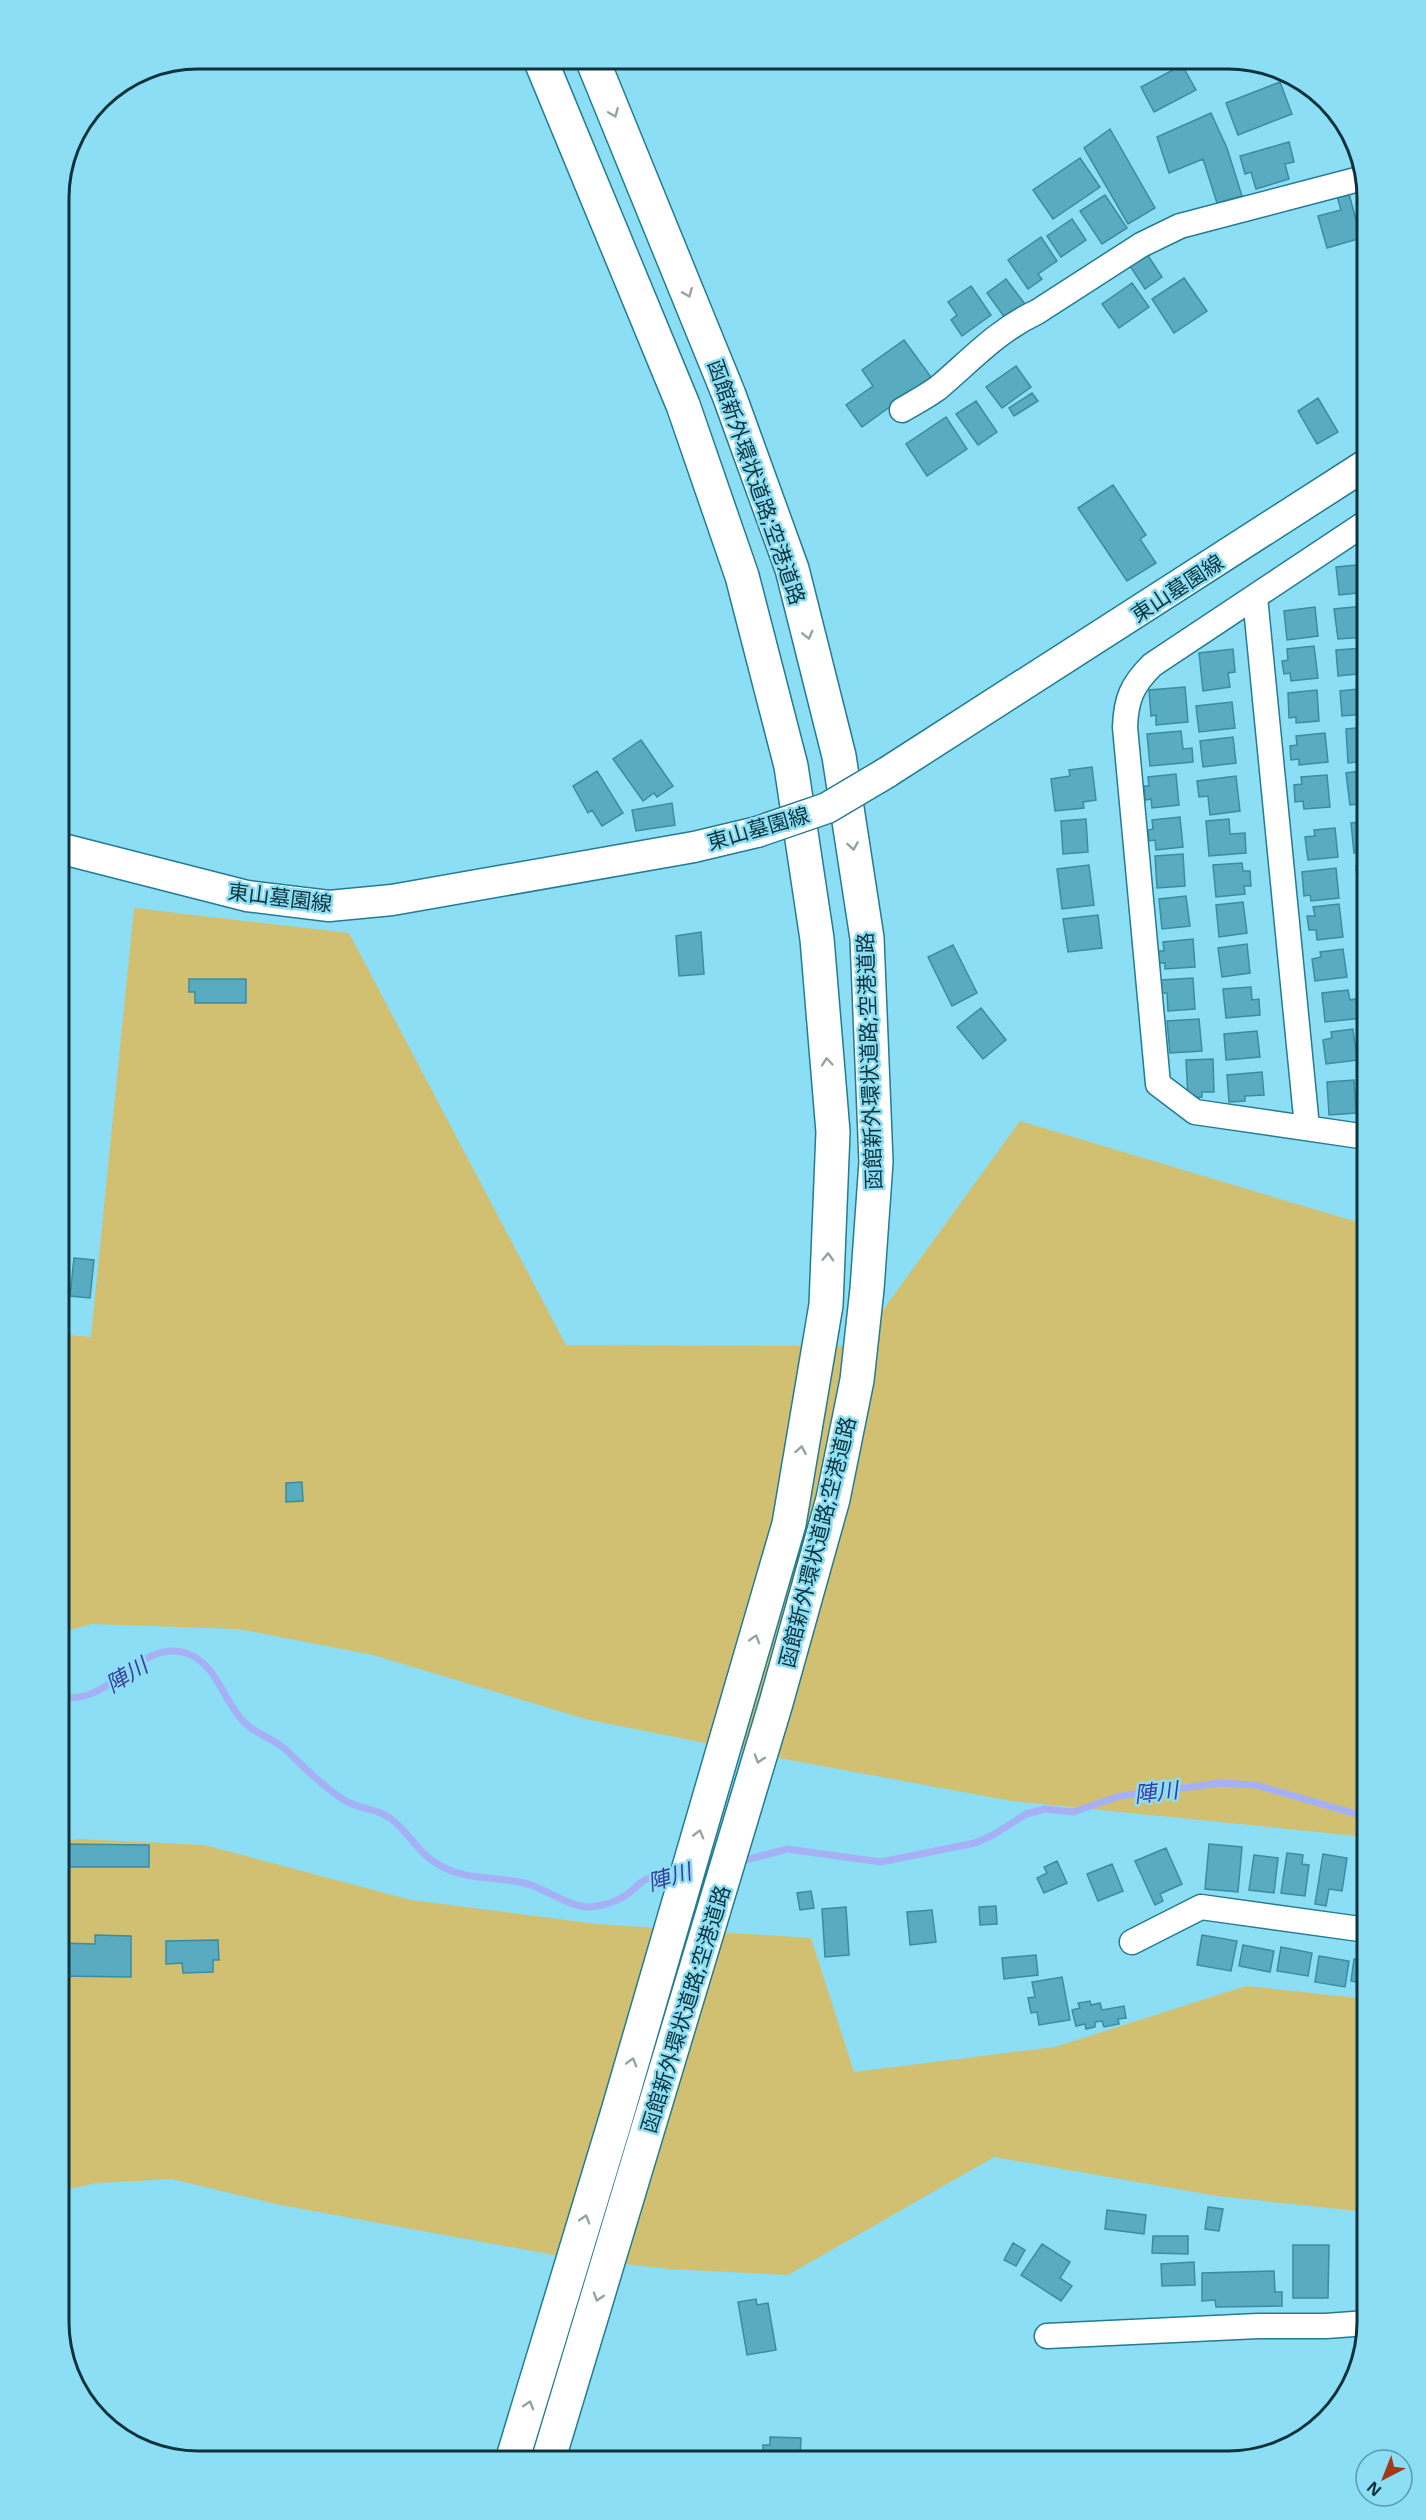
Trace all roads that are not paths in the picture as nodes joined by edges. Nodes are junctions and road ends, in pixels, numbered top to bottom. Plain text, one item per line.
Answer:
1 (544, 69) edge
2 (596, 69) edge
3 (1356, 180) edge
4 (902, 410) dead end
5 (1357, 471) edge
6 (1357, 529) edge
7 (1255, 597) junction
8 (69, 851) edge
9 (1306, 1127) junction
10 (1357, 1135) edge
11 (1357, 1928) edge
12 (1132, 1942) dead end
13 (1357, 2324) edge
14 (1047, 2336) dead end
15 (515, 2451) edge
16 (551, 2451) edge

15 -> 1 highway, 函館新外環状道路;空港道路
2 -> 16 highway, 函館新外環状道路;空港道路
3 - 4 street
5 - 8 street, 東山墓園線, bridge
6 - 7 street
7 - 9 street
7 - 9 street
9 - 10 street
11 - 12 street
13 - 14 street

